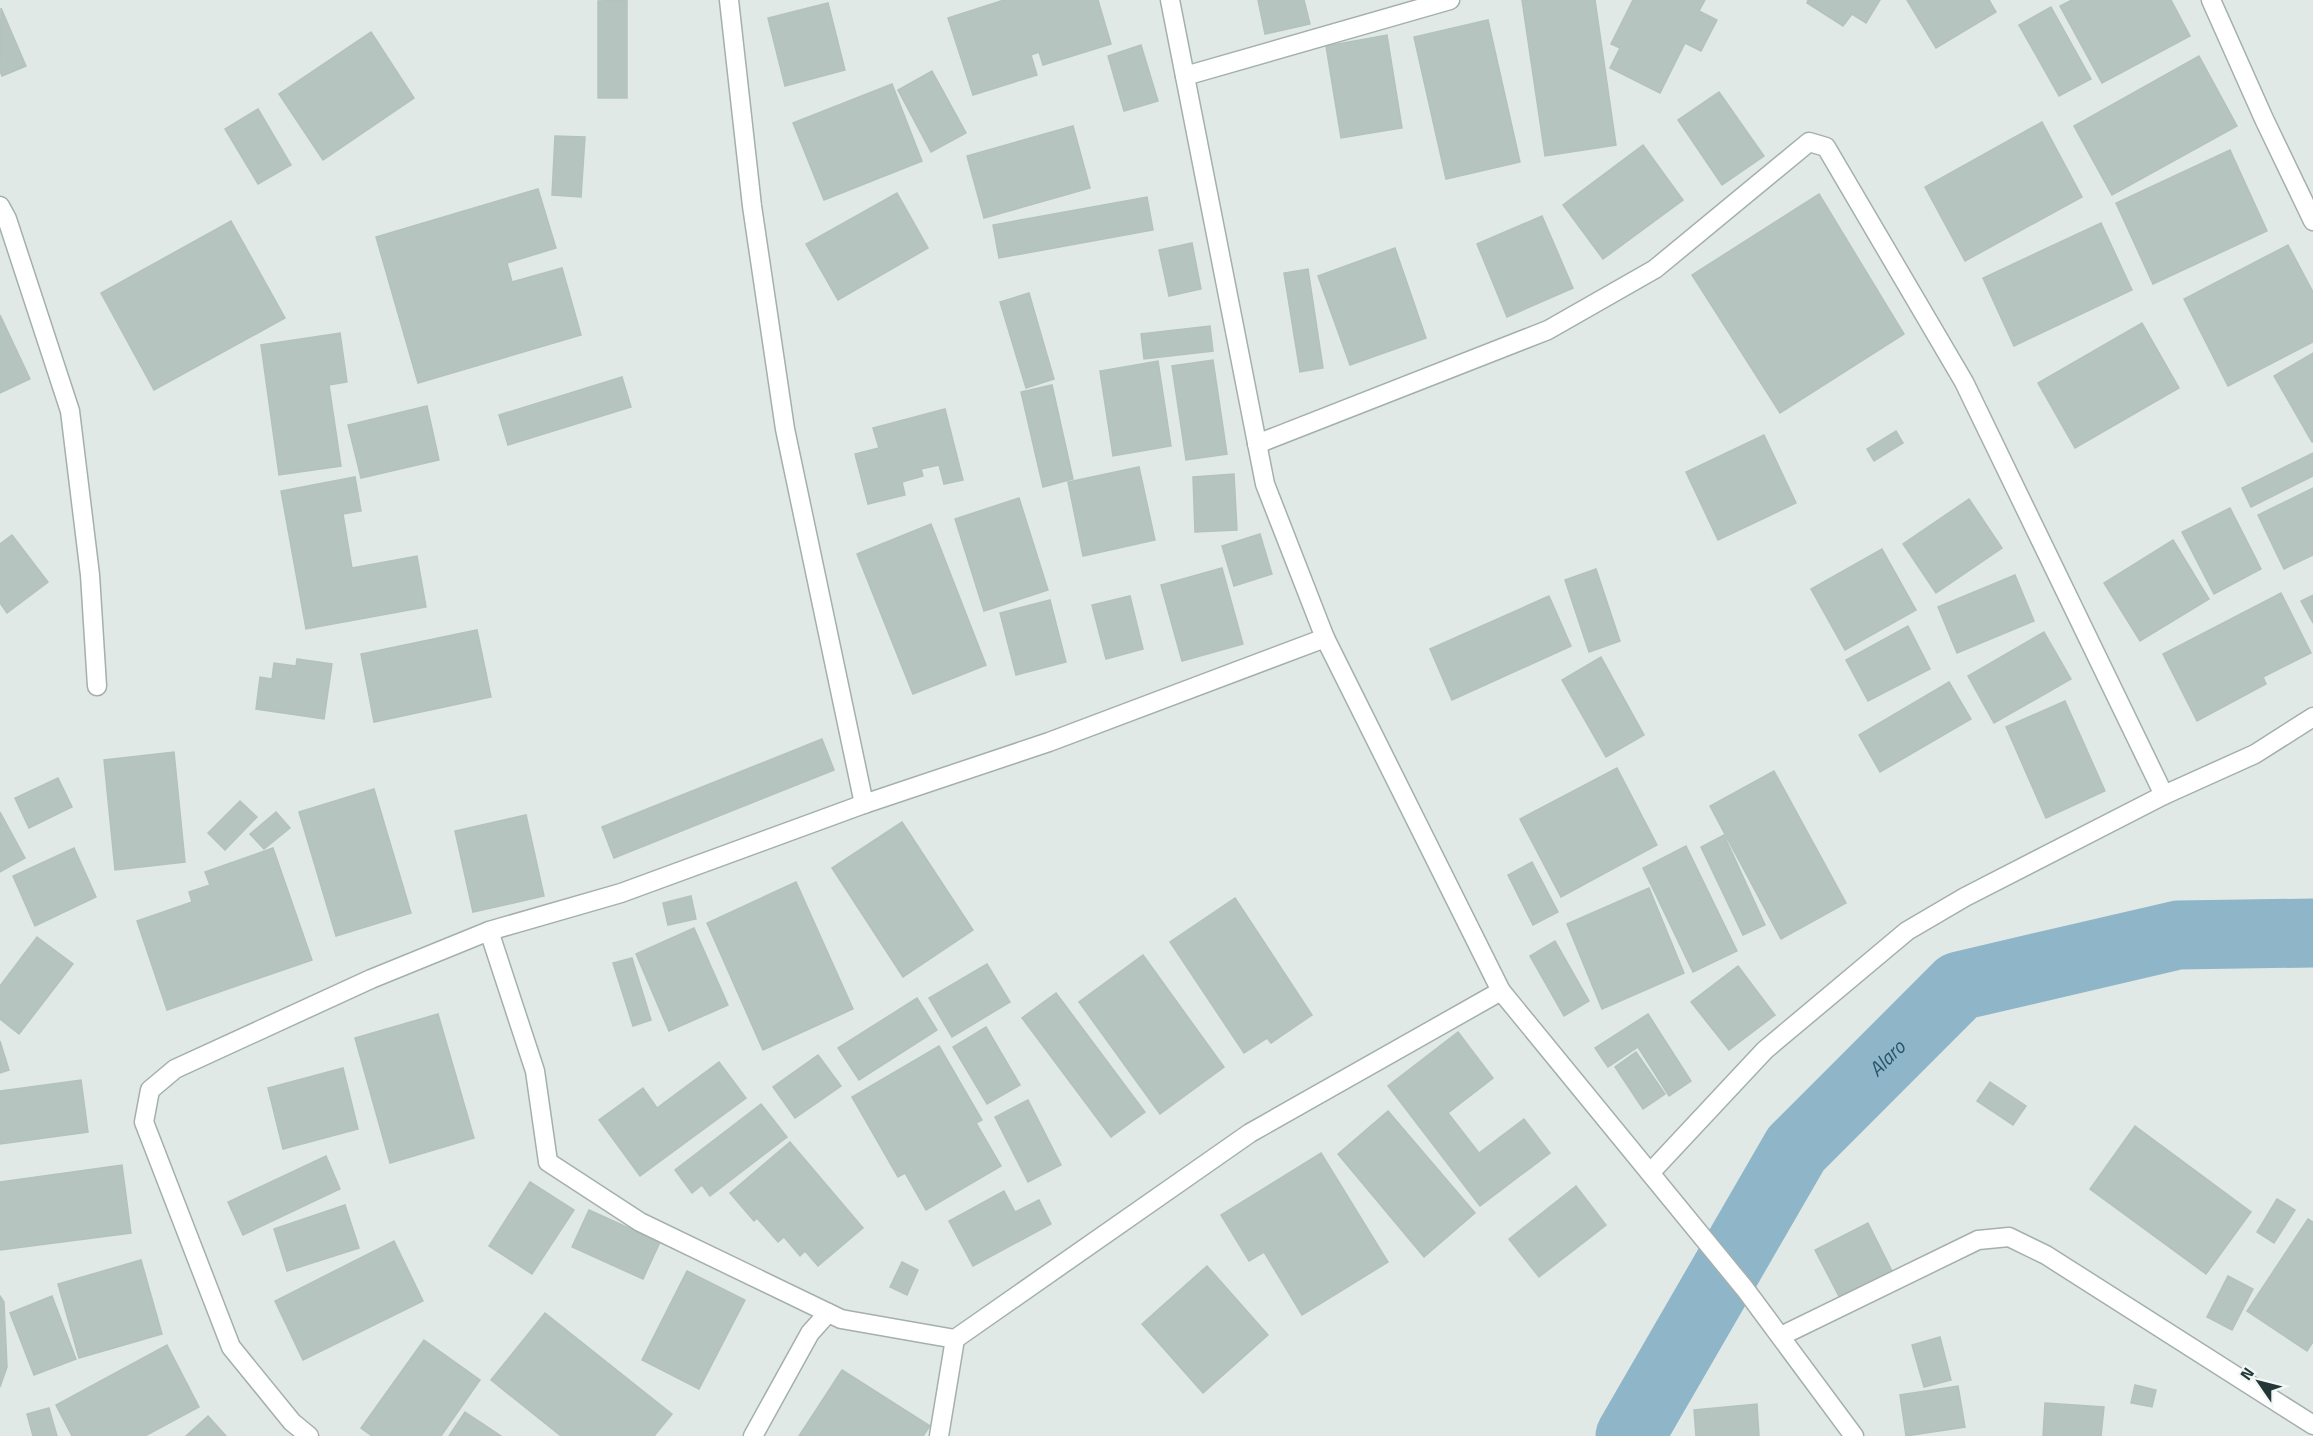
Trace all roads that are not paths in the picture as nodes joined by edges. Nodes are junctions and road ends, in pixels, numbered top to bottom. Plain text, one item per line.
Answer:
1 (729, 0) edge
2 (1170, 0) edge
3 (1450, 0) edge
4 (2211, 0) edge
5 (1185, 76) junction
6 (0, 206) edge
7 (2313, 220) edge
8 (1257, 444) junction
9 (1326, 638) junction
10 (97, 686) dead end
11 (2313, 717) edge
12 (2164, 795) junction
13 (864, 804) junction
14 (489, 932) junction
15 (1501, 991) junction
16 (1650, 1173) junction
17 (828, 1313) junction
18 (1781, 1336) junction
19 (955, 1339) junction
20 (2313, 1425) edge
21 (309, 1436) edge
22 (753, 1436) edge
23 (939, 1436) edge
24 (1854, 1436) edge

1 - 13 street
2 - 5 street
3 - 5 street
4 - 7 street
5 - 8 street
6 - 10 street
8 - 9 street
8 - 12 street
9 - 13 street
9 - 15 street
11 - 12 street
12 - 16 street
13 - 14 street
14 - 17 street
14 - 21 street
15 - 16 street
15 - 19 street
16 - 18 street
17 - 19 street
17 - 22 street
18 - 20 street
18 - 24 street
19 - 23 street

